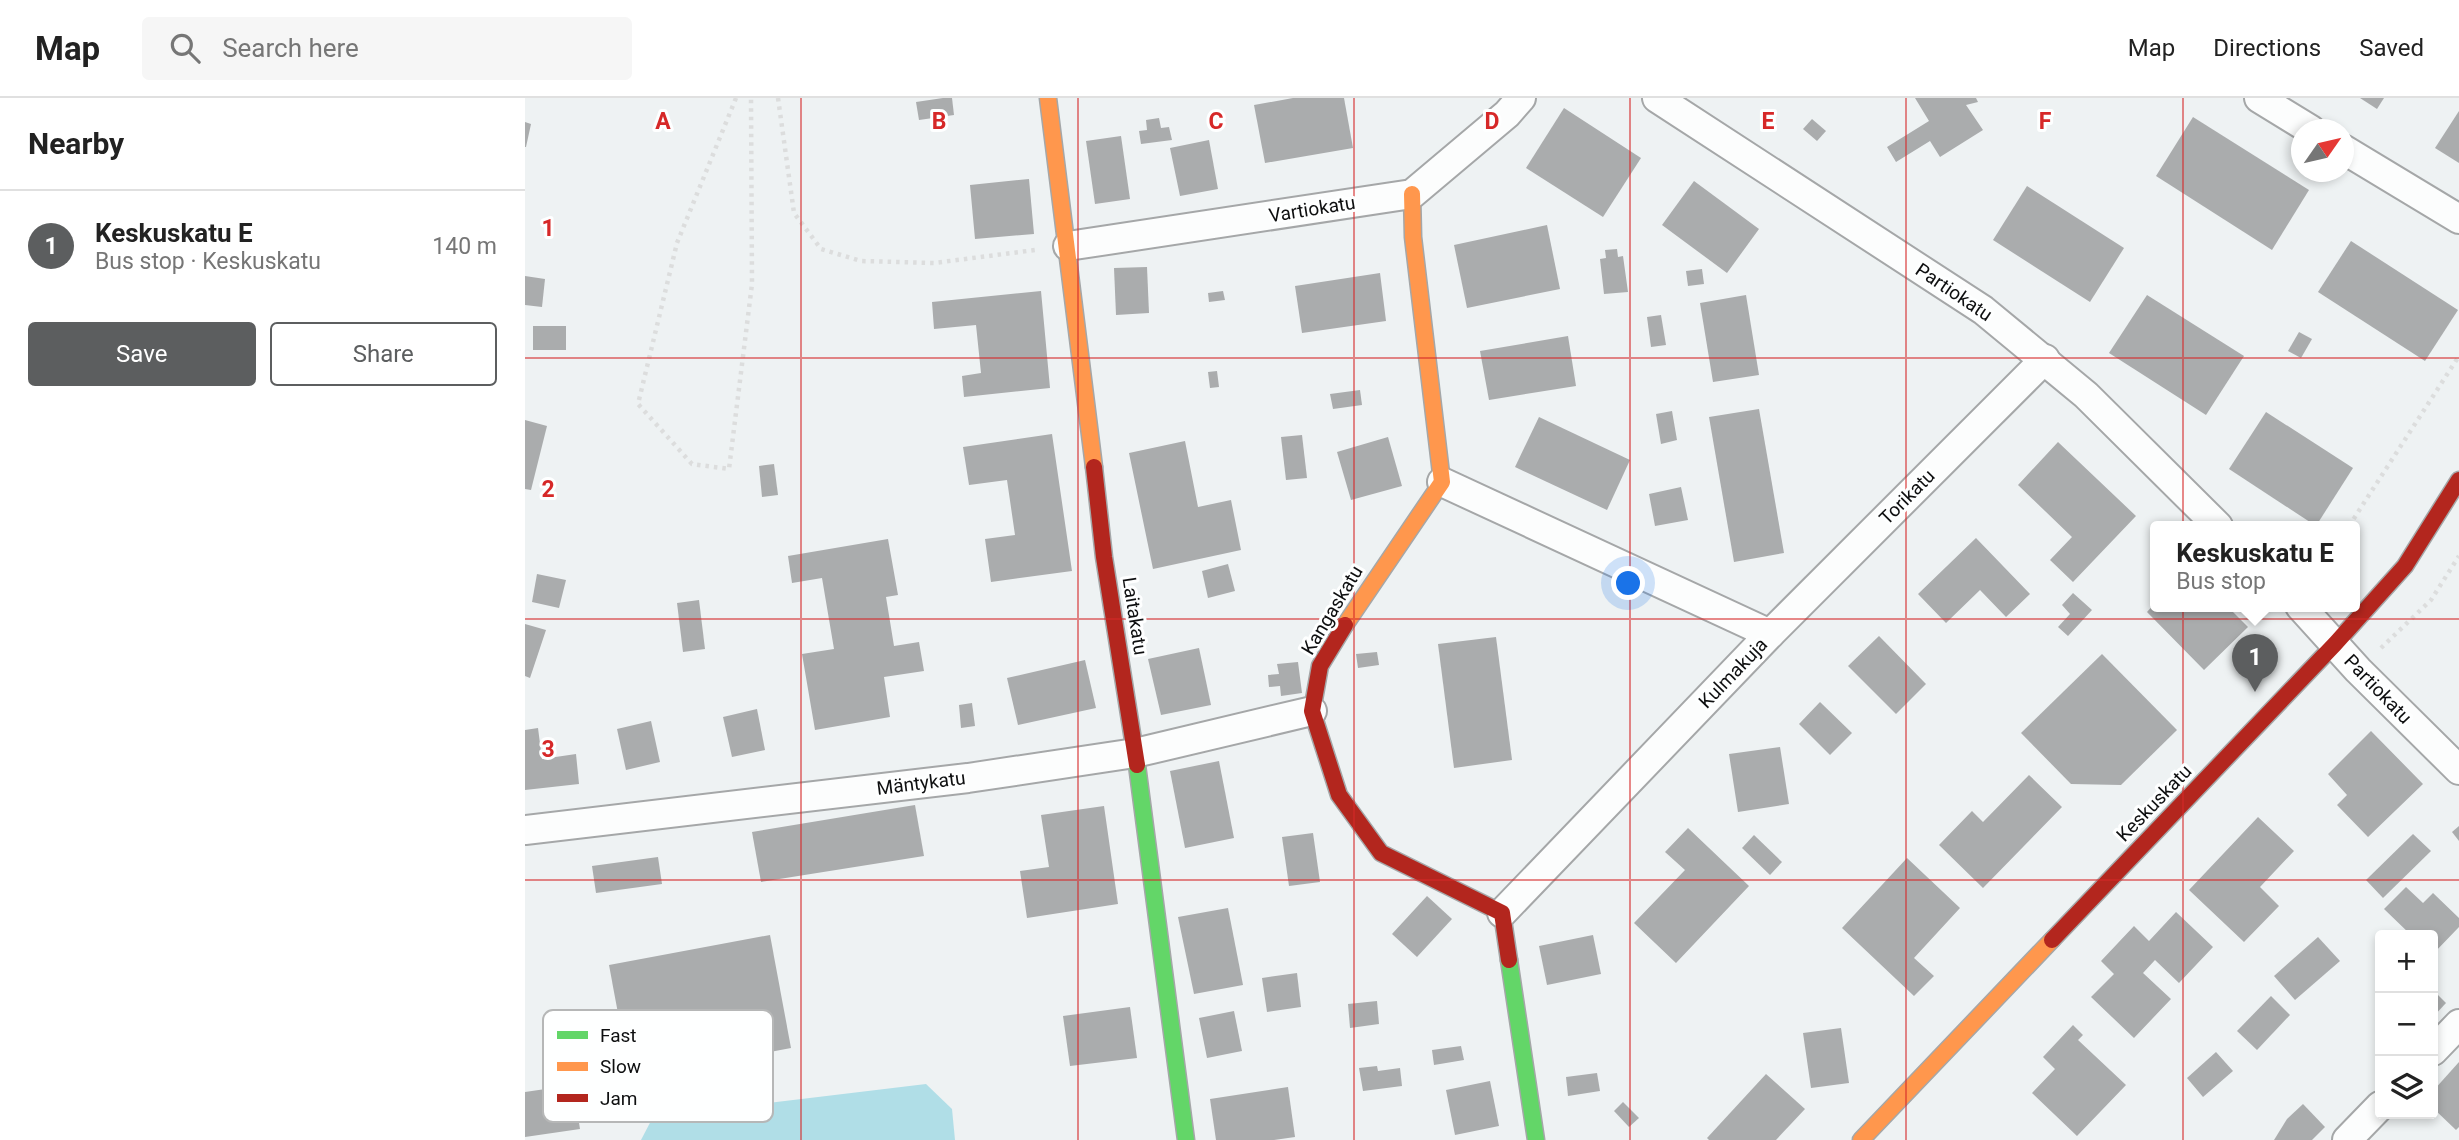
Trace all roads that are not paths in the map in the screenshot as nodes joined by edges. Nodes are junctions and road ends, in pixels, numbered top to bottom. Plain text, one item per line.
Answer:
1 (1048, 98) edge
2 (1521, 98) edge
3 (1657, 98) edge
4 (2259, 98) edge
5 (2293, 119) edge
6 (2354, 156) edge
7 (1412, 194) junction
8 (2459, 219) edge
9 (1068, 246) junction
10 (2045, 359) junction
11 (2459, 480) edge
12 (1442, 482) junction
13 (2213, 521) edge
14 (2306, 612) edge
15 (1770, 634) junction
16 (2335, 644) junction
17 (1312, 711) junction
18 (1135, 753) junction
19 (2459, 770) edge
20 (525, 830) edge
21 (1503, 913) junction
22 (2459, 1024) edge
23 (2438, 1046) edge
24 (2375, 1111) edge
25 (1186, 1140) edge
26 (1536, 1140) edge
27 (1861, 1140) edge
28 (2347, 1140) edge

1 - 9 street, Laitakatu
2 - 7 street
3 - 10 street, Partiokatu
4 - 5 street
6 - 8 street
7 - 9 street, Vartiokatu
7 - 12 street
9 - 18 street, Laitakatu
10 - 13 street, Partiokatu
10 - 15 street, Torikatu
11 - 16 street, Keskuskatu
12 - 15 street, Kulmakuja
12 - 17 street, Kangaskatu
14 - 16 street, Partiokatu
15 - 21 street, Kulmakuja
16 - 19 street, Partiokatu
16 - 27 street, Keskuskatu
17 - 18 street, Mäntykatu
17 - 21 street, Kangaskatu
18 - 20 street, Mäntykatu
18 - 25 street, Laitakatu
21 - 26 street
22 - 23 street
24 - 28 street

